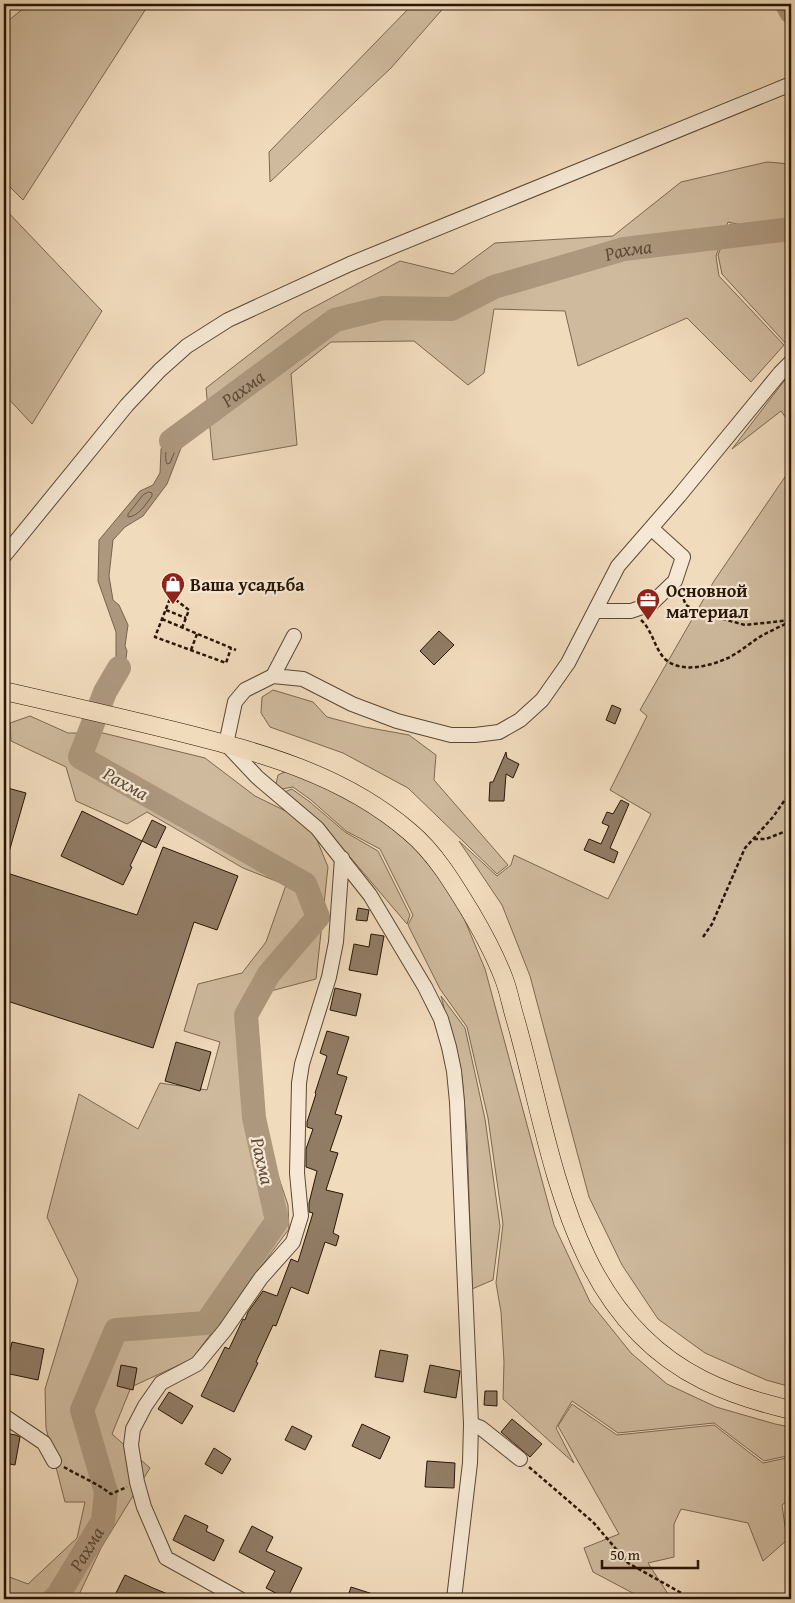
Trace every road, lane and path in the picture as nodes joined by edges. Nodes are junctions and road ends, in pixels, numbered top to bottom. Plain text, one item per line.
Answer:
1 (791, 84) edge
2 (791, 362) edge
3 (651, 528) junction
4 (4, 556) edge
5 (675, 581) junction
6 (166, 610) junction
7 (595, 610) junction
8 (631, 611) junction
9 (186, 618) junction
10 (162, 619) junction
11 (791, 621) edge
12 (182, 628) junction
13 (197, 634) junction
14 (294, 636) dead end
15 (231, 648) junction
16 (191, 650) junction
17 (236, 650) dead end
18 (273, 676) junction
19 (4, 691) edge
20 (226, 744) junction
21 (791, 791) edge
22 (790, 830) edge
23 (791, 835) edge
24 (753, 839) junction
25 (342, 858) junction
26 (703, 937) dead end
27 (791, 1410) edge
28 (4, 1416) edge
29 (471, 1424) junction
30 (520, 1459) joint
31 (54, 1461) joint
32 (111, 1494) dead end
33 (240, 1599) edge
34 (454, 1599) edge
35 (692, 1599) edge

1 - 4 street
2 - 3 street
3 - 5 street
3 - 7 street
5 - 8 street
5 - 11 path
6 - 9 path
6 - 9 path
6 - 10 path
7 - 8 street
7 - 18 street
8 - 11 path
9 - 12 path
10 - 12 path
10 - 16 path
12 - 13 path
13 - 15 path
13 - 16 path
14 - 18 street
15 - 16 path
15 - 17 path
18 - 20 street
19 - 20 main road
20 - 25 street
20 - 27 main road
21 - 24 path
22 - 23 path
22 - 24 path
24 - 26 path
25 - 29 street
25 - 33 street
28 - 31 street
29 - 30 street
29 - 34 street
30 - 35 path
31 - 32 path

